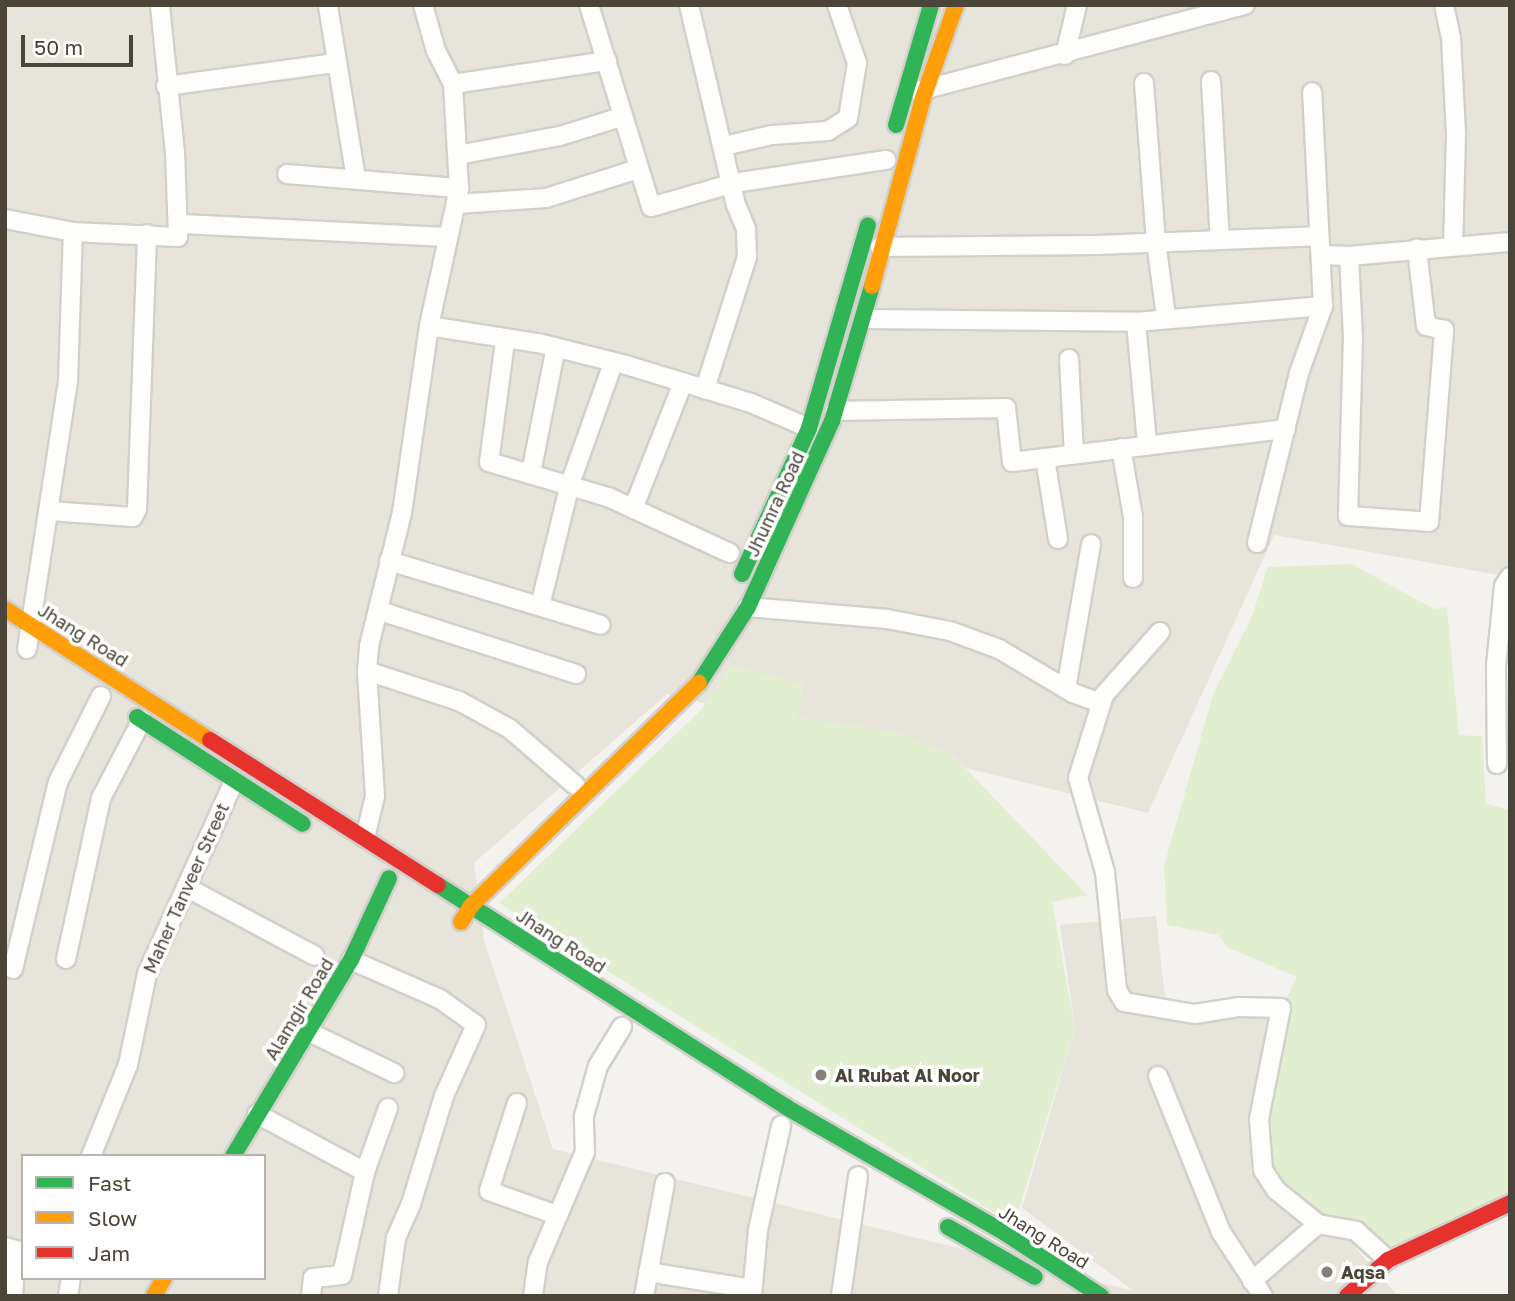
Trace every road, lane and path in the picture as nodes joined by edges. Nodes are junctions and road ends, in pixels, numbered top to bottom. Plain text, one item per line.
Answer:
1 (160, 5) edge
2 (423, 5) edge
3 (589, 5) edge
4 (689, 5) edge
5 (837, 5) edge
6 (931, 5) edge
7 (956, 5) edge
8 (1077, 5) edge
9 (1245, 5) edge
10 (1444, 5) edge
11 (328, 6) edge
12 (1065, 55) junction
13 (607, 61) junction
14 (335, 63) junction
15 (1211, 81) dead end
16 (1144, 83) dead end
17 (453, 84) junction
18 (166, 86) junction
19 (905, 87) junction
20 (1312, 92) dead end
21 (926, 93) junction
22 (621, 117) junction
23 (724, 146) junction
24 (458, 155) junction
25 (884, 167) joint
26 (638, 169) junction
27 (287, 174) dead end
28 (356, 178) junction
29 (734, 183) junction
30 (458, 196) junction
31 (871, 214) dead end
32 (5, 219) edge
33 (181, 224) junction
34 (72, 232) junction
35 (1320, 232) junction
36 (148, 234) junction
37 (448, 237) junction
38 (1220, 240) junction
39 (1156, 242) junction
40 (1510, 242) edge
41 (1453, 246) junction
42 (880, 247) junction
43 (1417, 249) junction
44 (1322, 255) junction
45 (1349, 256) junction
46 (1323, 306) junction
47 (1166, 317) junction
48 (865, 318) junction
49 (1136, 322) junction
50 (429, 326) junction
51 (505, 341) junction
52 (556, 347) junction
53 (1069, 359) dead end
54 (613, 363) junction
55 (683, 383) junction
56 (705, 389) junction
57 (835, 411) junction
58 (809, 428) junction
59 (1286, 429) junction
60 (1147, 444) junction
61 (1121, 448) junction
62 (1074, 454) junction
63 (1045, 458) junction
64 (531, 474) junction
65 (570, 484) junction
66 (633, 509) junction
67 (50, 512) junction
68 (1058, 539) dead end
69 (1257, 543) dead end
70 (1091, 544) dead end
71 (730, 553) dead end
72 (389, 561) junction
73 (1510, 577) edge
74 (1133, 578) dead end
75 (736, 588) dead end
76 (540, 606) junction
77 (748, 607) junction
78 (5, 609) edge
79 (380, 611) junction
80 (724, 613) dead end
81 (30, 625) junction
82 (601, 625) dead end
83 (1160, 632) dead end
84 (5, 635) edge
85 (32, 652) joint
86 (367, 671) junction
87 (576, 674) dead end
88 (1066, 688) junction
89 (96, 692) joint
90 (1101, 702) junction
91 (142, 720) junction
92 (1497, 764) dead end
93 (234, 781) junction
94 (575, 785) junction
95 (323, 836) dead end
96 (365, 838) junction
97 (506, 847) dead end
98 (389, 878) dead end
99 (470, 880) dead end
100 (186, 887) junction
101 (454, 897) junction
102 (471, 906) junction
103 (315, 956) dead end
104 (66, 960) dead end
105 (351, 960) junction
106 (13, 970) dead end
107 (622, 1027) dead end
108 (307, 1031) junction
109 (394, 1073) dead end
110 (1158, 1076) dead end
111 (517, 1103) dead end
112 (387, 1108) dead end
113 (257, 1114) junction
114 (781, 1126) dead end
115 (92, 1154) edge
116 (234, 1154) edge
117 (365, 1172) junction
118 (852, 1172) joint
119 (665, 1183) dead end
120 (880, 1188) dead end
121 (922, 1188) junction
122 (1510, 1203) edge
123 (913, 1206) dead end
124 (557, 1215) junction
125 (935, 1219) dead end
126 (1318, 1224) junction
127 (5, 1247) edge
128 (1388, 1260) junction
129 (648, 1272) junction
130 (163, 1280) edge
131 (1047, 1284) dead end
132 (1257, 1288) edge
133 (752, 1292) edge
134 (13, 1296) edge
135 (154, 1296) edge
136 (312, 1296) edge
137 (388, 1296) edge
138 (533, 1296) edge
139 (645, 1296) edge
140 (841, 1296) edge
141 (1101, 1296) edge
142 (1347, 1296) edge

1 - 18 street
2 - 17 street
3 - 13 street
4 - 23 street
5 - 23 street
6 - 19 main road
7 - 21 main road, Jhumra Road
8 - 12 street
9 - 12 street
10 - 41 street
11 - 14 street
12 - 21 street
13 - 17 street
13 - 22 street
14 - 18 street
14 - 28 street
15 - 38 street
16 - 39 street
17 - 24 street
18 - 33 street
19 - 21 street
19 - 25 main road
20 - 35 street
21 - 42 main road, Jhumra Road
22 - 24 street
22 - 26 street
23 - 29 street
24 - 30 street
25 - 29 street
26 - 29 street
26 - 30 street
27 - 28 street
28 - 30 street
29 - 56 street
30 - 37 street
31 - 58 main road, Jhumra Road
32 - 34 street
33 - 36 street
33 - 37 street
34 - 36 street
34 - 67 street
35 - 38 street
35 - 44 street
36 - 67 street
37 - 50 street
38 - 39 street
39 - 42 street
39 - 47 street
40 - 41 street
41 - 43 street
42 - 48 main road, Jhumra Road
43 - 45 street
43 - 45 street
44 - 45 street
44 - 46 street
46 - 47 street
46 - 59 street
47 - 49 street
48 - 49 street
48 - 57 main road, Jhumra Road
49 - 60 street
50 - 51 street
50 - 72 street
51 - 52 street
51 - 64 street
52 - 54 street
52 - 64 street
53 - 62 street
54 - 55 street
54 - 65 street
55 - 56 street
55 - 66 street
56 - 58 street
57 - 63 street
57 - 77 main road, Jhumra Road
58 - 75 main road, Jhumra Road
59 - 60 street
59 - 69 street
60 - 61 street
61 - 62 street
61 - 74 street
62 - 63 street
63 - 68 street
64 - 65 street
65 - 66 street
65 - 76 street
66 - 71 street
67 - 81 street
70 - 88 street
72 - 76 street
72 - 79 street
73 - 92 street
76 - 82 street
77 - 88 street
77 - 102 main road, Jhumra Road
78 - 81 main road, Jhang Road
79 - 86 street
79 - 87 street
80 - 94 main road
81 - 85 street
81 - 96 main road, Jhang Road
83 - 90 street
84 - 85 main road
86 - 94 street
86 - 96 street
88 - 90 street
89 - 91 main road
89 - 106 street
90 - 126 street
91 - 93 main road
91 - 104 street
93 - 95 main road
93 - 100 street, Maher Tanveer Street
94 - 97 main road
96 - 101 main road, Jhang Road
98 - 105 main road, Alamgir Road
99 - 101 main road
100 - 103 street
100 - 115 street, Maher Tanveer Street
101 - 102 main road, Jhang Road
101 - 102 main road, Jhumra Road
102 - 121 main road, Jhang Road
105 - 108 main road, Alamgir Road
105 - 137 street
107 - 124 street
108 - 109 street
108 - 113 main road, Alamgir Road
110 - 132 street
111 - 124 street
112 - 117 street
113 - 116 main road, Alamgir Road
113 - 117 street
114 - 133 street
117 - 136 street
118 - 120 main road
118 - 140 street
119 - 129 street
121 - 123 main road
121 - 141 main road, Jhang Road
122 - 128 main road
124 - 138 street
125 - 131 main road
126 - 128 street
126 - 132 street
127 - 134 street
128 - 142 main road
129 - 133 street
129 - 139 street
130 - 135 main road

